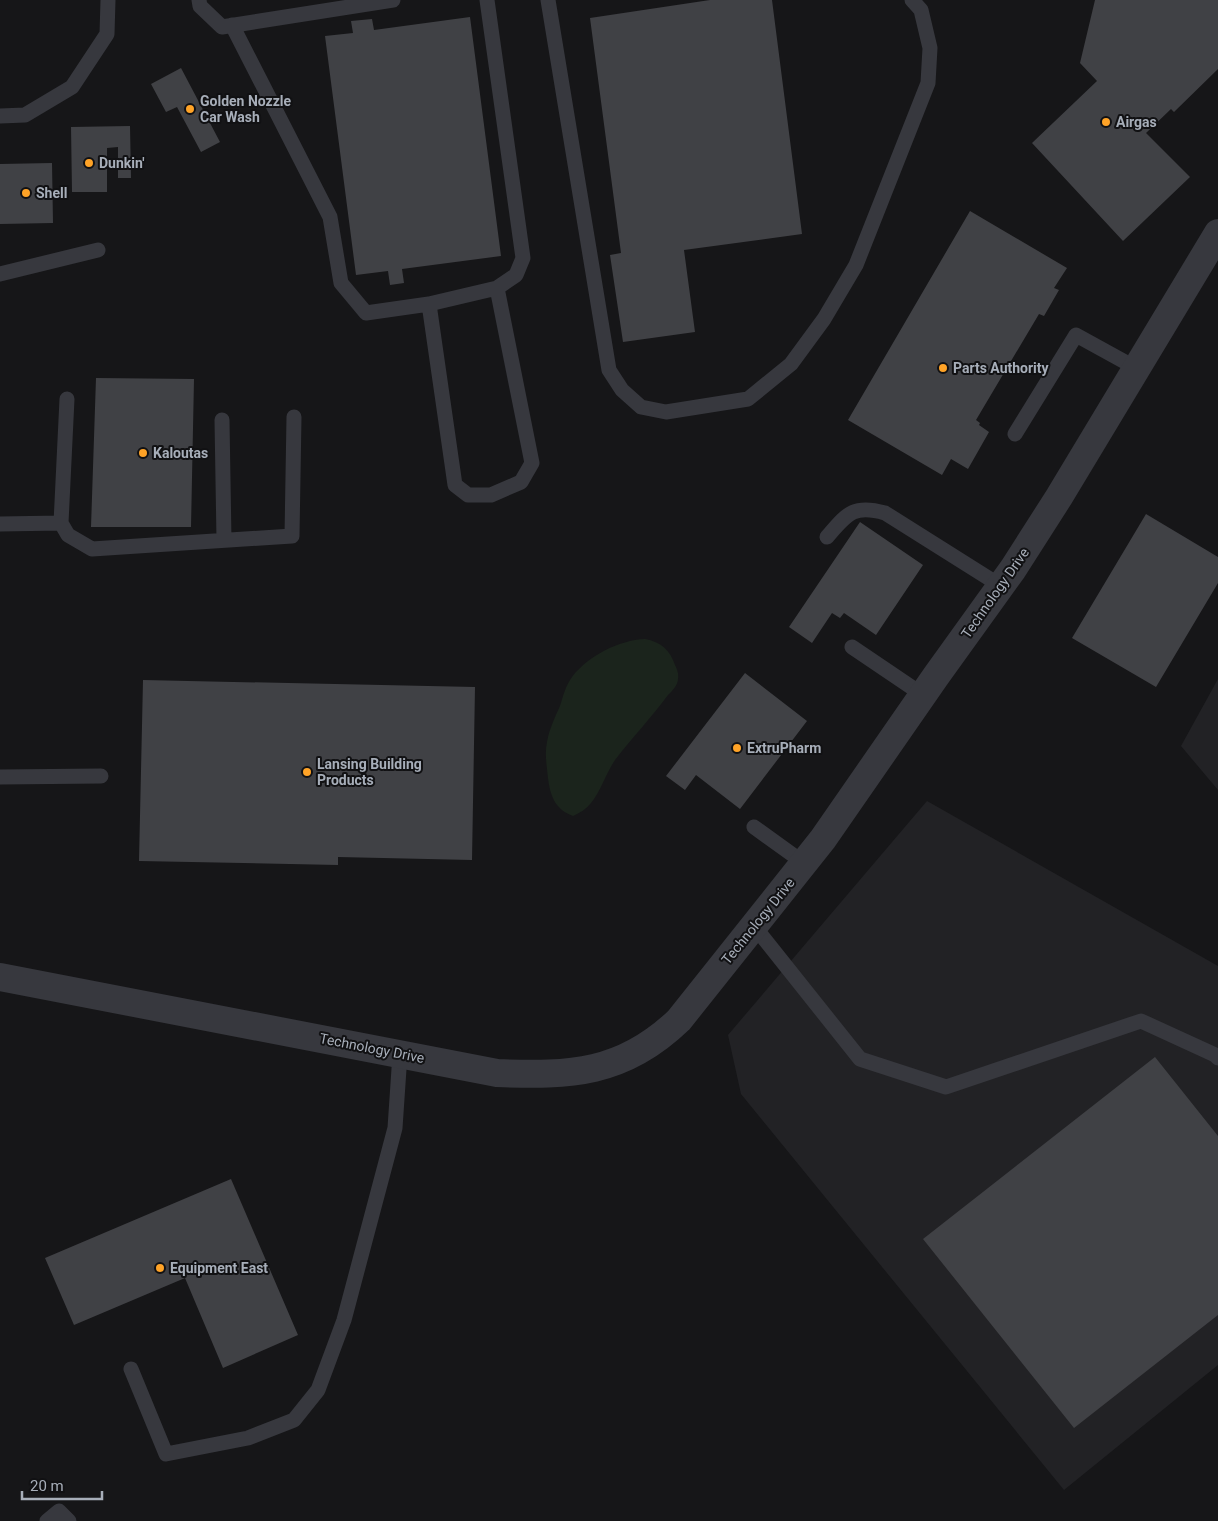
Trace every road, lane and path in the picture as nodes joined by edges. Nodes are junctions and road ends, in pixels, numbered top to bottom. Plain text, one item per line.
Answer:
1 (108, 0) edge
2 (199, 0) edge
3 (393, 0) edge
4 (487, 0) edge
5 (548, 0) edge
6 (912, 0) edge
7 (232, 25) junction
8 (0, 116) edge
9 (1218, 233) edge
10 (98, 250) dead end
11 (0, 274) edge
12 (497, 288) junction
13 (429, 304) junction
14 (1136, 368) junction
15 (67, 399) dead end
16 (294, 416) dead end
17 (222, 420) dead end
18 (1014, 434) dead end
19 (61, 523) junction
20 (0, 524) edge
21 (827, 537) dead end
22 (224, 540) junction
23 (1001, 586) junction
24 (852, 647) dead end
25 (923, 695) junction
26 (101, 776) dead end
27 (0, 777) edge
28 (754, 827) dead end
29 (804, 863) junction
30 (754, 926) junction
31 (0, 977) edge
32 (400, 1054) junction
33 (1218, 1058) edge
34 (131, 1369) dead end
35 (47, 1521) edge
36 (69, 1521) edge

1 - 8 lane
2 - 7 lane
3 - 7 lane
4 - 12 lane
5 - 6 lane
7 - 13 lane
9 - 14 street, Technology Drive
10 - 11 lane
12 - 13 lane
12 - 13 lane
14 - 18 lane
14 - 23 street, Technology Drive
15 - 19 lane
16 - 22 lane
17 - 22 lane
19 - 20 lane
19 - 22 lane
21 - 23 lane
23 - 25 street, Technology Drive
24 - 25 lane
25 - 29 street, Technology Drive
26 - 27 lane
28 - 29 lane
29 - 30 street, Technology Drive
30 - 32 street, Technology Drive
30 - 33 lane
31 - 32 street, Technology Drive
32 - 34 lane
35 - 36 lane

